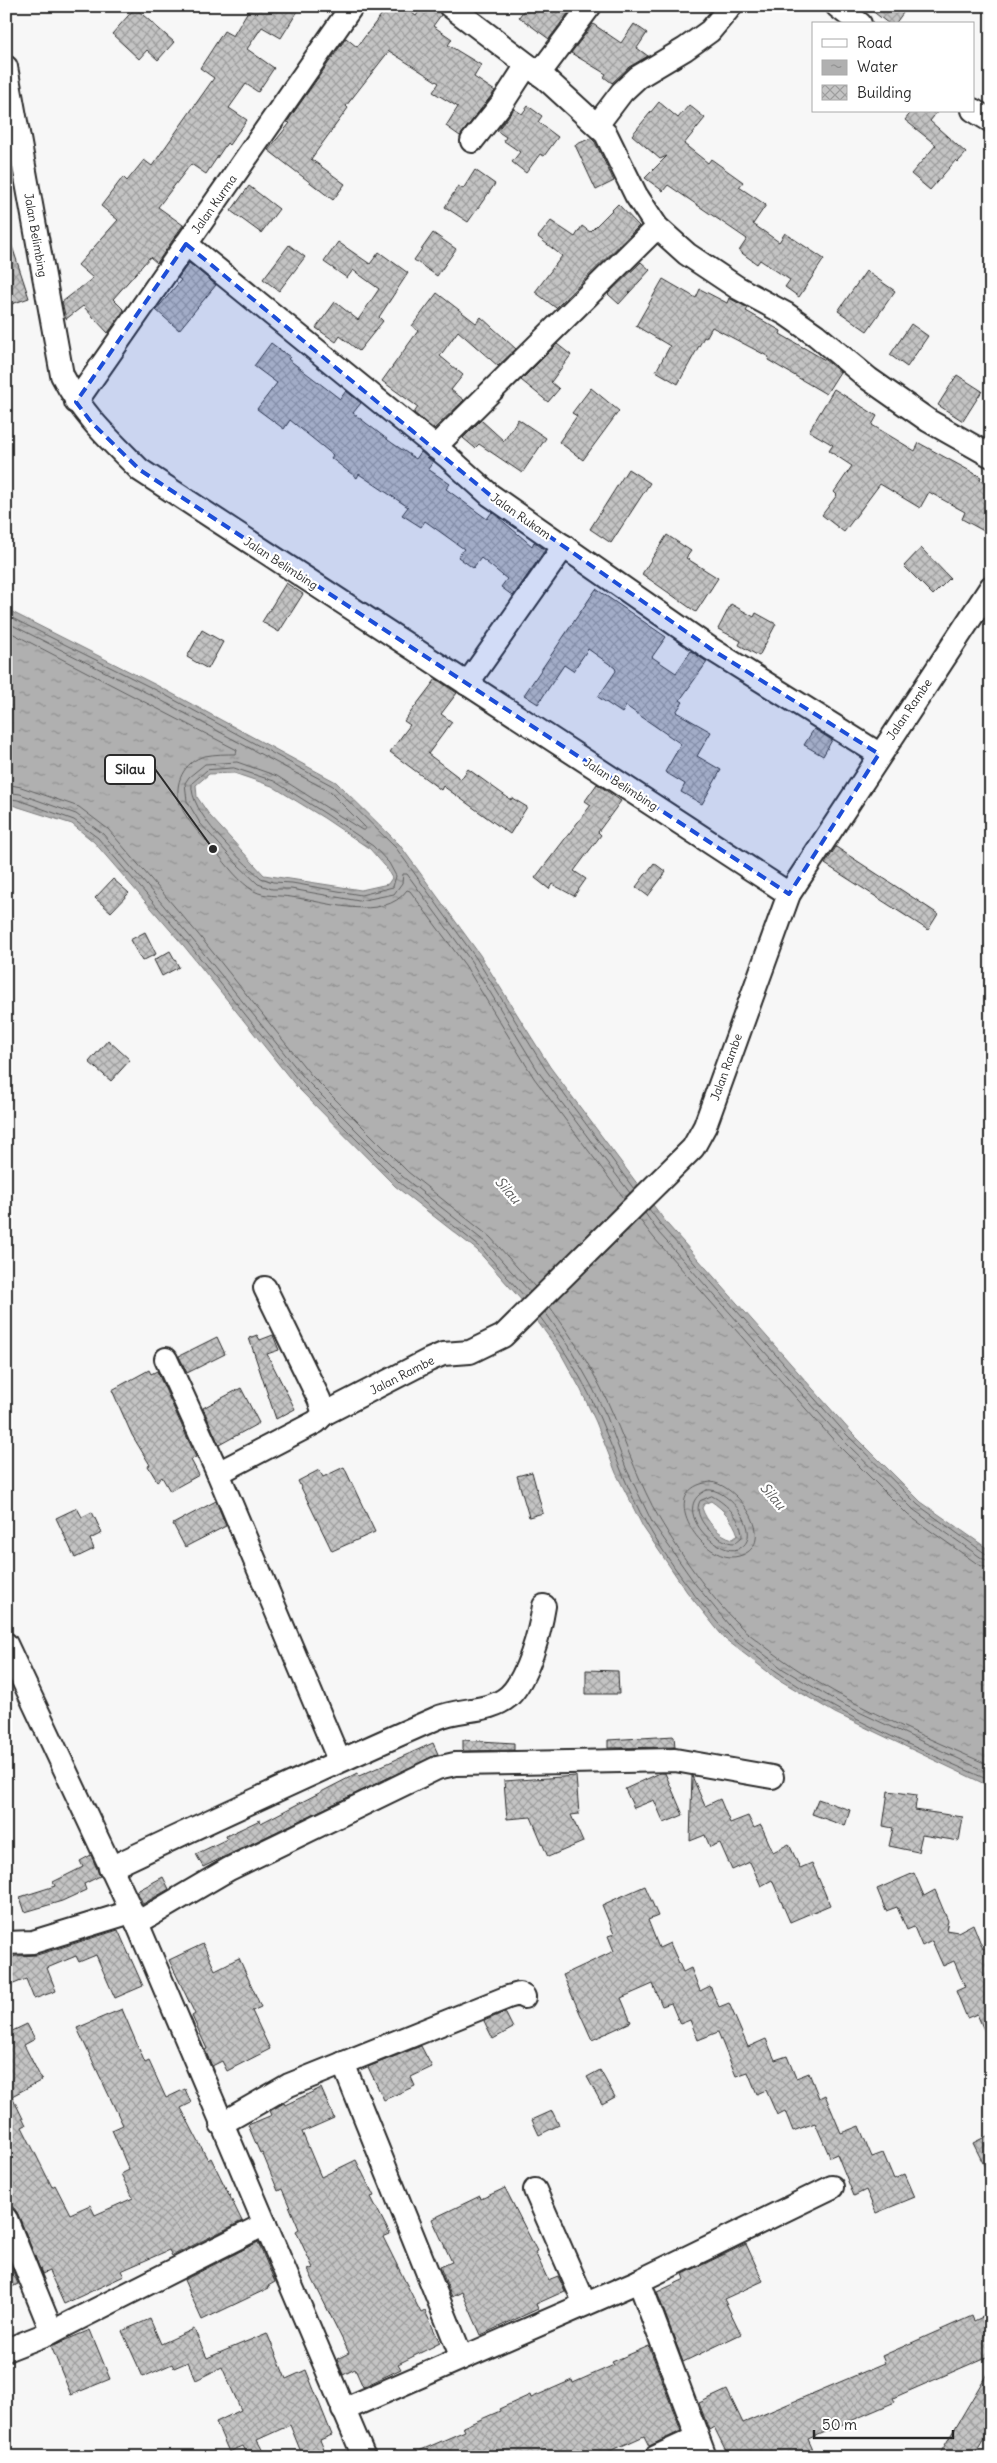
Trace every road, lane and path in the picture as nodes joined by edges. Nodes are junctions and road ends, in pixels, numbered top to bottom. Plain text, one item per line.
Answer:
1 (352, 6) edge
2 (450, 6) edge
3 (590, 6) edge
4 (731, 6) edge
5 (837, 6) edge
6 (857, 22) edge
7 (6, 67) edge
8 (533, 69) junction
9 (974, 111) edge
10 (991, 121) edge
11 (597, 125) junction
12 (472, 141) dead end
13 (657, 227) junction
14 (186, 244) junction
15 (76, 402) junction
16 (435, 446) junction
17 (991, 456) edge
18 (564, 546) junction
19 (991, 587) edge
20 (467, 684) junction
21 (880, 754) junction
22 (789, 894) junction
23 (264, 1288) dead end
24 (166, 1359) dead end
25 (324, 1414) junction
26 (218, 1473) junction
27 (544, 1606) dead end
28 (6, 1644) edge
29 (338, 1760) junction
30 (772, 1777) dead end
31 (110, 1868) junction
32 (134, 1918) junction
33 (6, 1943) edge
34 (524, 1997) dead end
35 (343, 2063) junction
36 (221, 2124) junction
37 (832, 2187) dead end
38 (535, 2190) dead end
39 (6, 2219) edge
40 (264, 2224) junction
41 (639, 2280) junction
42 (585, 2304) junction
43 (52, 2332) junction
44 (6, 2350) edge
45 (462, 2358) junction
46 (343, 2410) junction
47 (701, 2447) edge
48 (364, 2457) edge
49 (656, 2457) edge

1 - 14 street, Jalan Kurma
2 - 8 street
3 - 8 street
4 - 11 street
5 - 6 street
7 - 15 street, Jalan Belimbing
8 - 11 street
8 - 12 street
9 - 10 street
11 - 13 street
13 - 16 street
13 - 17 street
14 - 15 street, Jalan Kurma
14 - 16 street, Jalan Rukam
15 - 20 street, Jalan Belimbing
16 - 18 street, Jalan Rukam
18 - 20 street
18 - 21 street, Jalan Rukam
19 - 21 street, Jalan Rambe
20 - 22 street, Jalan Belimbing
21 - 22 street, Jalan Rambe
22 - 25 street, Jalan Rambe
23 - 25 street
24 - 26 street
25 - 26 street, Jalan Rambe
26 - 29 street
27 - 29 street
28 - 31 street
29 - 31 street
30 - 32 street
31 - 32 street
32 - 33 street
32 - 36 street
34 - 35 street
35 - 36 street
35 - 45 street
36 - 40 street
37 - 41 street
38 - 42 street
39 - 43 street
40 - 43 street
40 - 46 street
41 - 42 street
41 - 47 street
42 - 45 street
43 - 44 street
45 - 46 street
46 - 48 street
47 - 49 street

